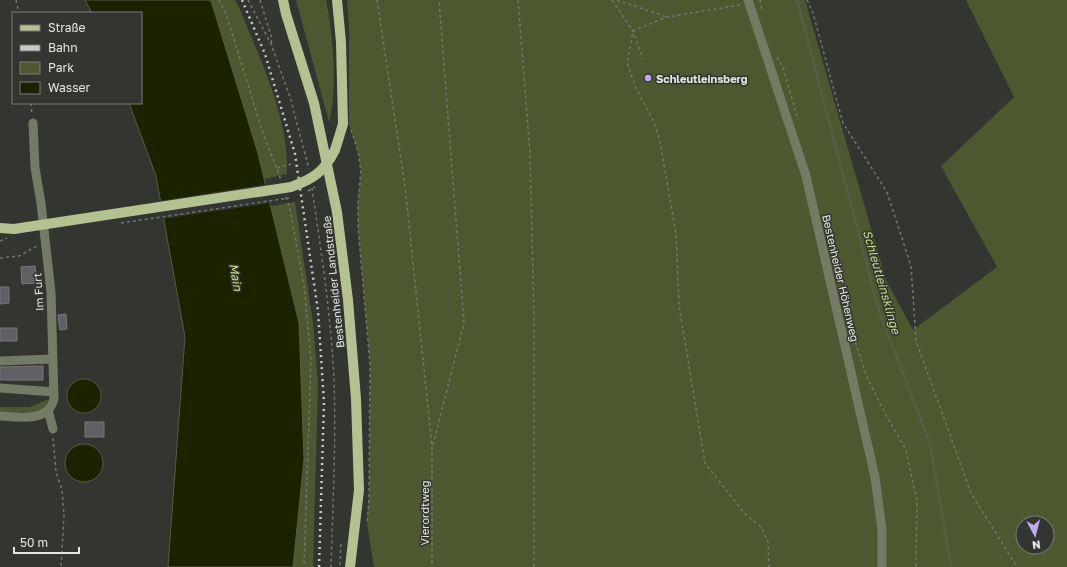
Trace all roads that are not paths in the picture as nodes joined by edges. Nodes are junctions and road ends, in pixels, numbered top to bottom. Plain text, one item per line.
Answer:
1 (283, 0) edge
2 (337, 0) edge
3 (749, 2) edge
4 (33, 123) road end
5 (0, 228) edge
6 (52, 359) junction
7 (0, 361) edge
8 (0, 388) edge
9 (54, 392) junction
10 (48, 410) junction
11 (0, 416) edge
12 (52, 429) road end
13 (350, 567) edge
14 (882, 567) edge

1 - 13 main road, Bestenheider Landstraße
2 - 5 main road, bridge
3 - 14 street, Bestenheider Höhenweg
4 - 6 street, Im Furt
6 - 7 street
6 - 9 street, Im Furt
8 - 9 street
9 - 10 street, Im Furt
10 - 11 street
10 - 12 street

